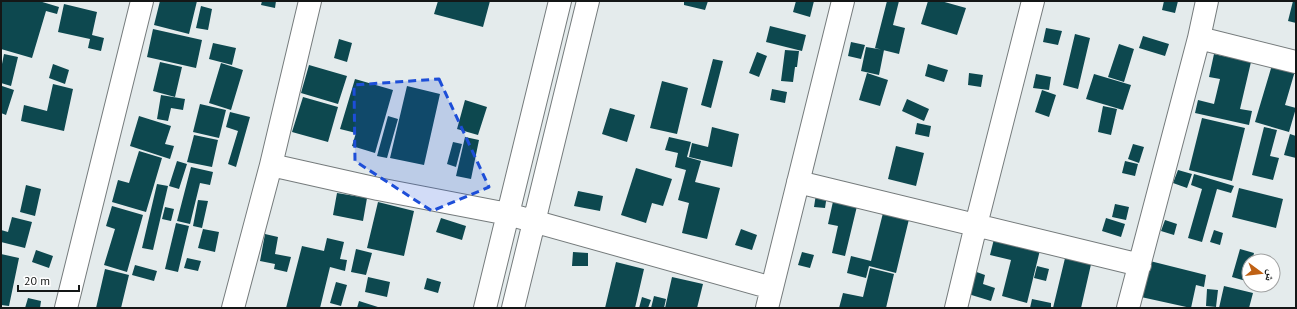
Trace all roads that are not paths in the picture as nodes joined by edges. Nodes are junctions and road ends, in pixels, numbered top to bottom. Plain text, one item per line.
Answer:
1 (142, 1) edge
2 (310, 1) edge
3 (560, 1) edge
4 (588, 1) edge
5 (843, 1) edge
6 (1033, 1) edge
7 (1207, 1) edge
8 (1199, 38) junction
9 (1296, 62) edge
10 (271, 165) junction
11 (798, 182) junction
12 (508, 214) junction
13 (534, 221) junction
14 (976, 225) junction
15 (1140, 265) junction
16 (769, 298) edge
17 (66, 308) edge
18 (233, 308) edge
19 (485, 308) edge
20 (513, 308) edge
21 (956, 308) edge
22 (1128, 308) edge

1 - 17 street
2 - 10 street
3 - 12 street
4 - 13 street
5 - 11 street
6 - 14 street
7 - 8 street
8 - 9 street
8 - 15 street
10 - 12 street
10 - 18 street
11 - 14 street
11 - 16 street
12 - 13 street
12 - 19 street
13 - 16 street
13 - 20 street
14 - 15 street
14 - 21 street
15 - 22 street

